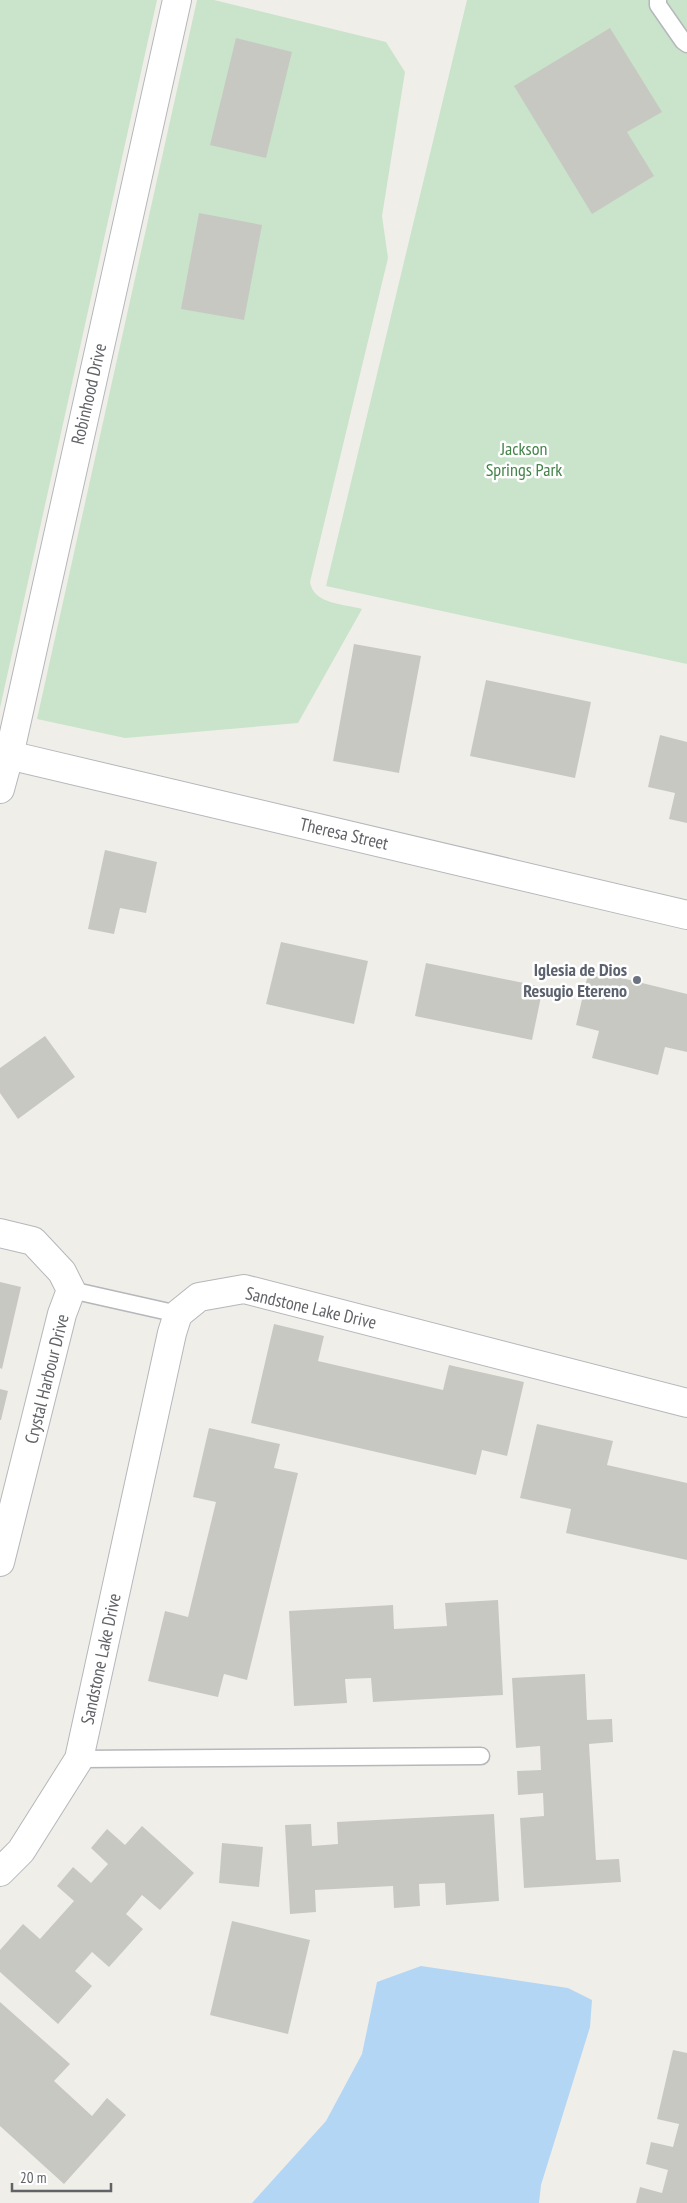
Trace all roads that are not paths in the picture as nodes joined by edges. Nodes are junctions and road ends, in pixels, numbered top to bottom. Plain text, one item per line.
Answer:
1 (177, 0) edge
2 (658, 0) edge
3 (687, 44) edge
4 (5, 754) edge
5 (0, 788) edge
6 (687, 915) edge
7 (0, 1233) edge
8 (71, 1290) junction
9 (178, 1314) junction
10 (687, 1403) edge
11 (0, 1562) edge
12 (481, 1756) dead end
13 (79, 1759) junction
14 (0, 1872) edge

1 - 4 street, Robinhood Drive
2 - 3 lane
4 - 5 street, Robinhood Drive
4 - 6 street, Theresa Street
7 - 8 street, Crystal Harbour Drive
8 - 9 lane
8 - 11 street, Crystal Harbour Drive
9 - 10 street, Sandstone Lake Drive
9 - 13 street, Sandstone Lake Drive
12 - 13 lane
13 - 14 street, Sandstone Lake Drive

